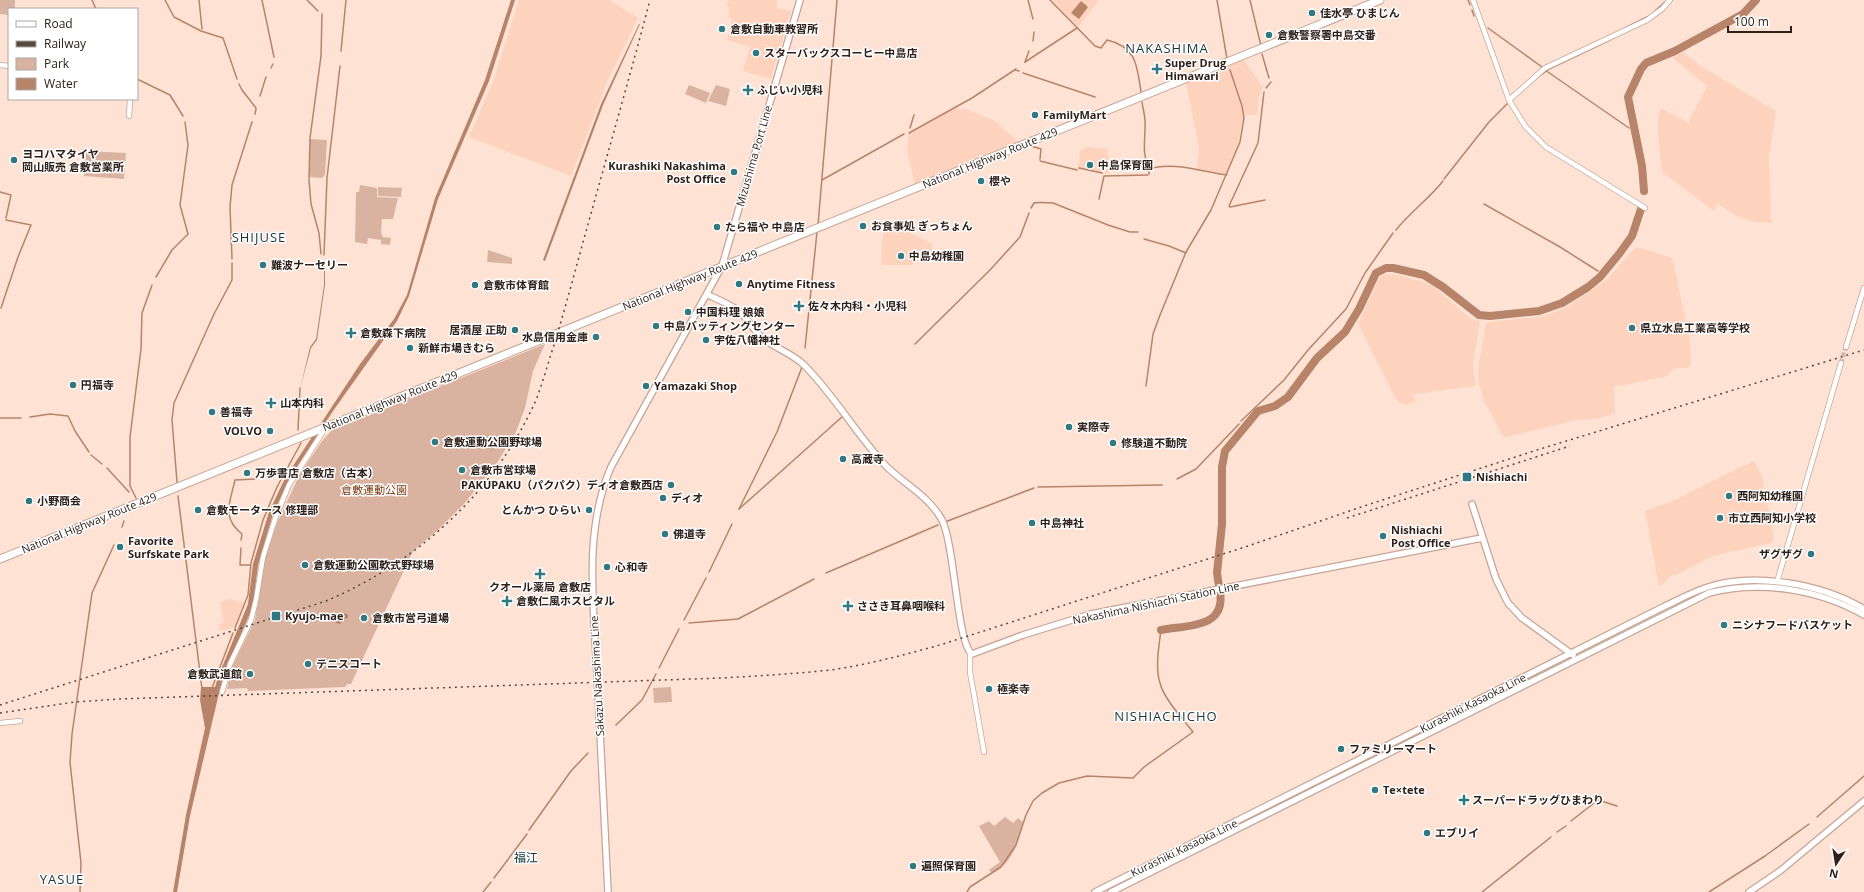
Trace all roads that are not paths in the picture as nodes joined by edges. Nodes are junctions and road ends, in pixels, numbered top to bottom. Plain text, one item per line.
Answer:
1 (800, 0) edge
2 (1380, 0) edge
3 (1473, 0) edge
4 (1670, 0) edge
5 (130, 100) edge
6 (1509, 100) junction
7 (129, 116) dead end
8 (1645, 208) dead end
9 (722, 266) junction
10 (1864, 288) edge
11 (708, 295) junction
12 (1846, 347) tunnel mouth
13 (1841, 363) tunnel mouth
14 (326, 427) junction
15 (1472, 504) dead end
16 (1482, 538) junction
17 (0, 559) edge
18 (1777, 582) junction
19 (1864, 609) edge
20 (1864, 615) edge
21 (970, 653) junction
22 (1571, 654) junction
23 (1579, 658) junction
24 (222, 692) dead end
25 (20, 721) dead end
26 (0, 723) edge
27 (984, 752) dead end
28 (1864, 801) edge
29 (608, 892) edge
30 (1095, 892) edge
31 (1111, 892) edge
32 (1749, 892) edge

1 - 9 main road, Mizushima Port Line
2 - 9 highway, National Highway Route 429
3 - 6 street
4 - 6 street
5 - 7 street
6 - 8 street
9 - 11 main road
9 - 14 highway, National Highway Route 429
10 - 12 street
11 - 21 main road
11 - 29 main road, Sakazu Nakashima Line, bridge
13 - 18 street
14 - 17 highway, National Highway Route 429
14 - 24 street
15 - 16 main road
16 - 21 main road, Nakashima Nishiachi Station Line
16 - 22 main road
18 - 19 main road, Kurashiki Kasaoka Line
18 - 22 main road, Kurashiki Kasaoka Line
20 - 23 main road, Kurashiki Kasaoka Line
21 - 27 street
22 - 23 main road
22 - 30 main road, Kurashiki Kasaoka Line
23 - 31 main road, Kurashiki Kasaoka Line
25 - 26 street
28 - 32 main road

